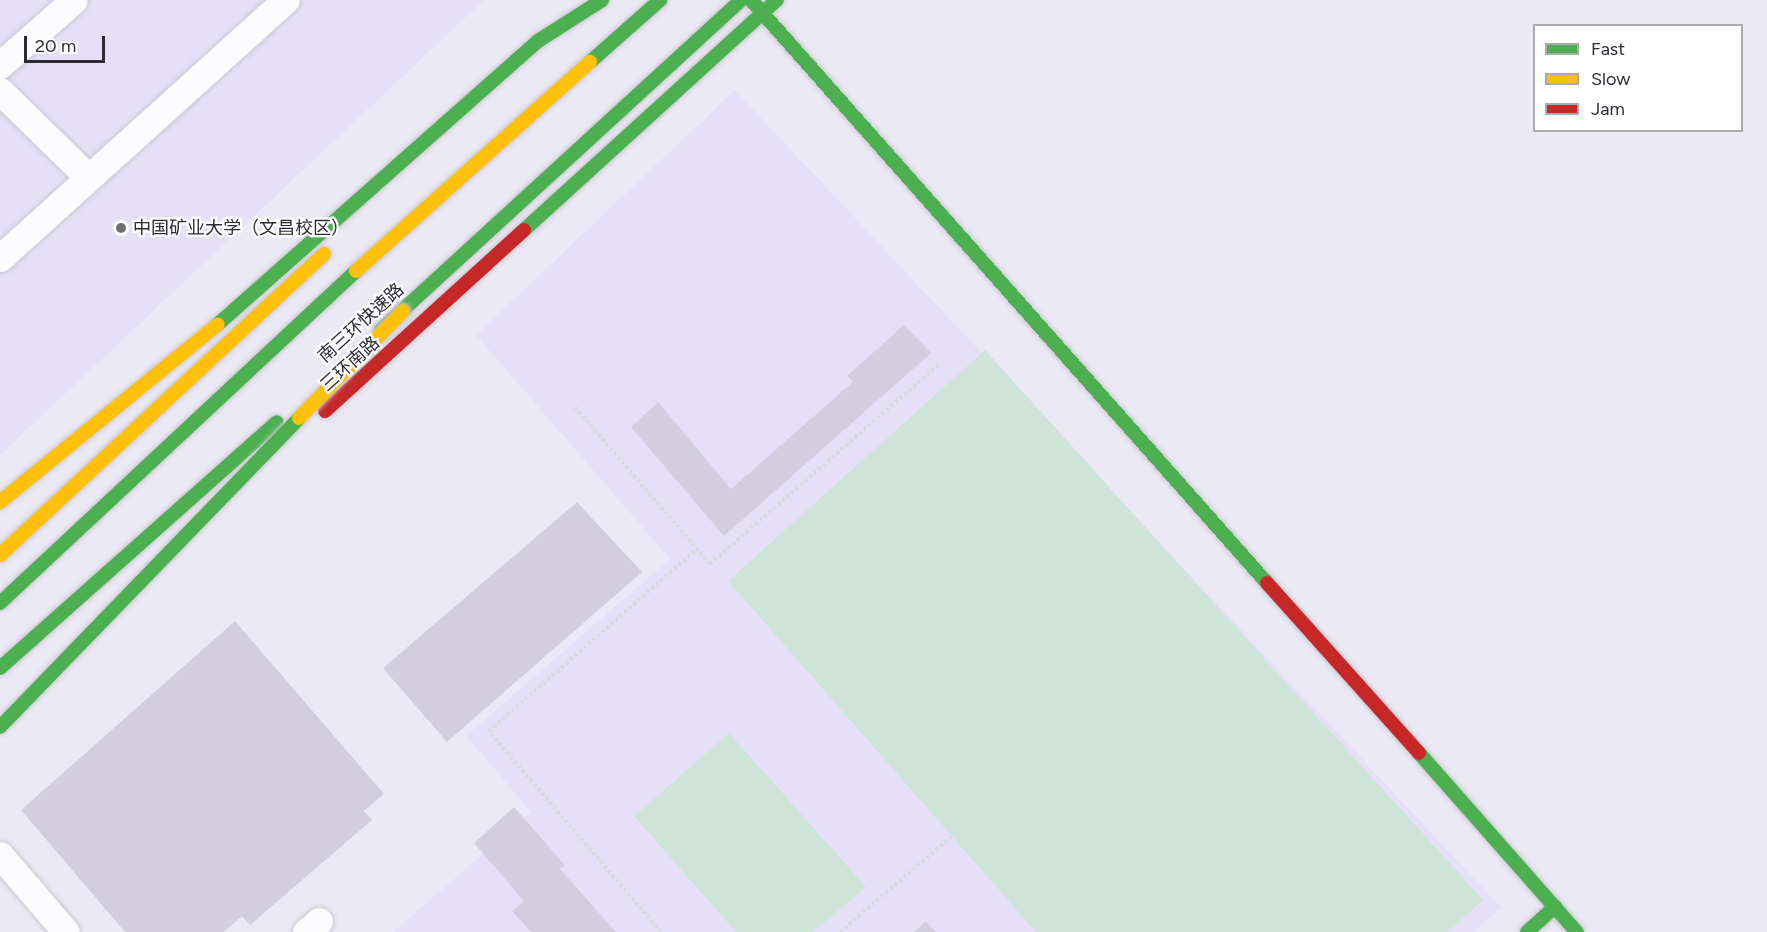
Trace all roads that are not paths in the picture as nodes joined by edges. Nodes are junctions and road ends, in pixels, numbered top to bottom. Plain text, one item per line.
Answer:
1 (74, 0) edge
2 (286, 0) edge
3 (600, 0) edge
4 (660, 0) edge
5 (741, 0) edge
6 (751, 0) edge
7 (777, 0) edge
8 (762, 13) junction
9 (0, 65) edge
10 (0, 91) edge
11 (414, 171) dead end
12 (89, 177) junction
13 (334, 245) dead end
14 (0, 258) edge
15 (403, 310) junction
16 (0, 502) edge
17 (0, 555) edge
18 (0, 603) edge
19 (0, 668) edge
20 (0, 707) edge
21 (0, 727) edge
22 (0, 855) edge
23 (1555, 907) junction
24 (66, 932) edge
25 (1527, 932) edge
26 (1577, 932) edge

1 - 9 street
2 - 12 street
3 - 11 main road
3 - 16 main road, bridge
4 - 18 main road
5 - 15 main road, 南三环快速路
6 - 8 main road
7 - 8 main road, 三环南路
8 - 20 main road, 三环南路
8 - 23 main road
10 - 12 street
12 - 14 street
13 - 17 main road
15 - 19 main road, 南三环快速路, bridge
15 - 21 main road, bridge
22 - 24 street
23 - 25 main road
23 - 26 main road

